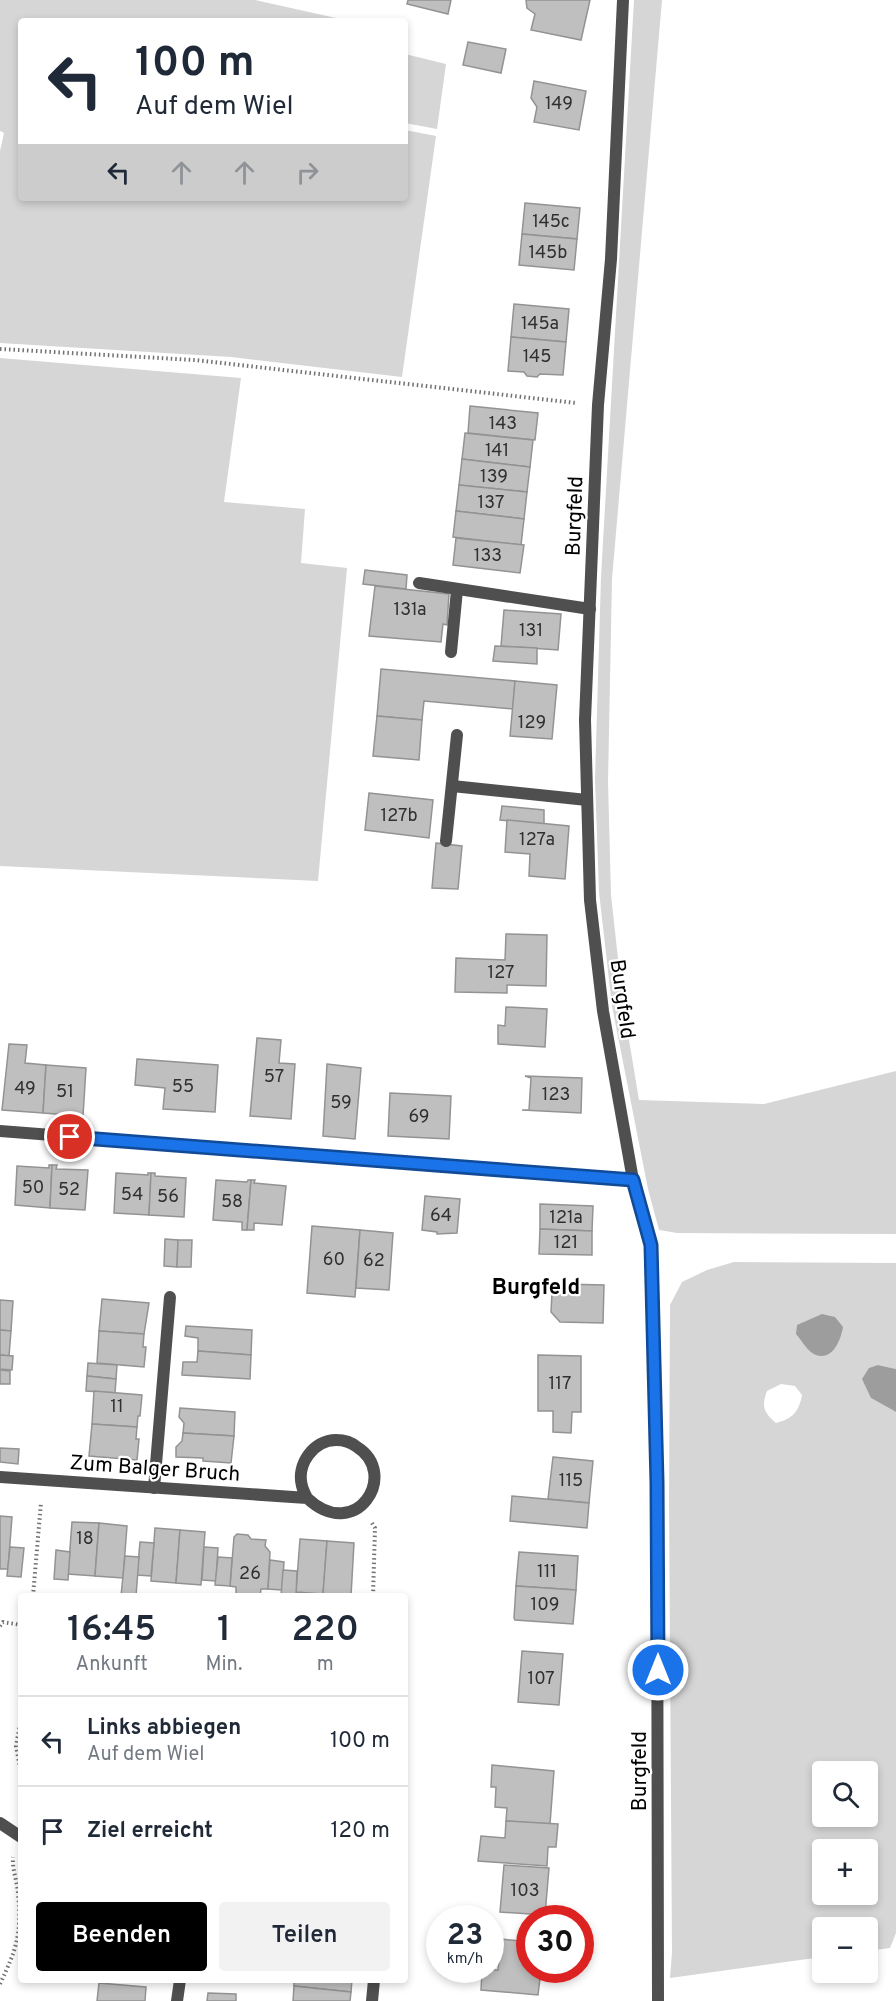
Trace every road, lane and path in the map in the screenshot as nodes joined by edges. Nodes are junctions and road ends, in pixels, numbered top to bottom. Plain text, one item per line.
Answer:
1 (623, 0) edge
2 (0, 349) edge
3 (598, 405) junction
4 (419, 583) dead end
5 (457, 590) junction
6 (590, 609) junction
7 (451, 652) dead end
8 (457, 735) dead end
9 (452, 786) junction
10 (587, 801) junction
11 (446, 841) dead end
12 (0, 1131) edge
13 (633, 1180) junction
14 (170, 1298) dead end
15 (0, 1477) edge
16 (42, 1480) junction
17 (154, 1488) junction
18 (307, 1498) junction
19 (362, 1505) junction
20 (33, 1593) edge
21 (373, 1593) edge
22 (18, 1624) edge
23 (0, 1626) edge
24 (18, 1735) edge
25 (18, 1757) edge
26 (0, 1823) edge
27 (18, 1835) edge
28 (18, 1889) edge
29 (18, 1939) edge
30 (180, 1983) edge
31 (374, 1983) edge
32 (0, 1984) edge
33 (177, 2001) edge
34 (372, 2001) edge
35 (658, 2001) edge

1 - 3 street, Burgfeld
2 - 3 path
3 - 6 street, Burgfeld
4 - 5 street
5 - 6 street
5 - 7 street
6 - 10 street, Burgfeld
8 - 9 street
9 - 10 street
9 - 11 street
10 - 13 street, Burgfeld
12 - 13 street
13 - 35 street, Burgfeld
14 - 17 street
15 - 16 street, Zum Balger Bruch
16 - 17 street, Zum Balger Bruch
16 - 20 path
17 - 18 street, Zum Balger Bruch
18 - 19 street, Zum Balger Bruch
18 - 19 street
19 - 21 path
22 - 23 path
24 - 25 path
26 - 27 street
27 - 28 path
29 - 32 path
30 - 33 street
31 - 34 street

